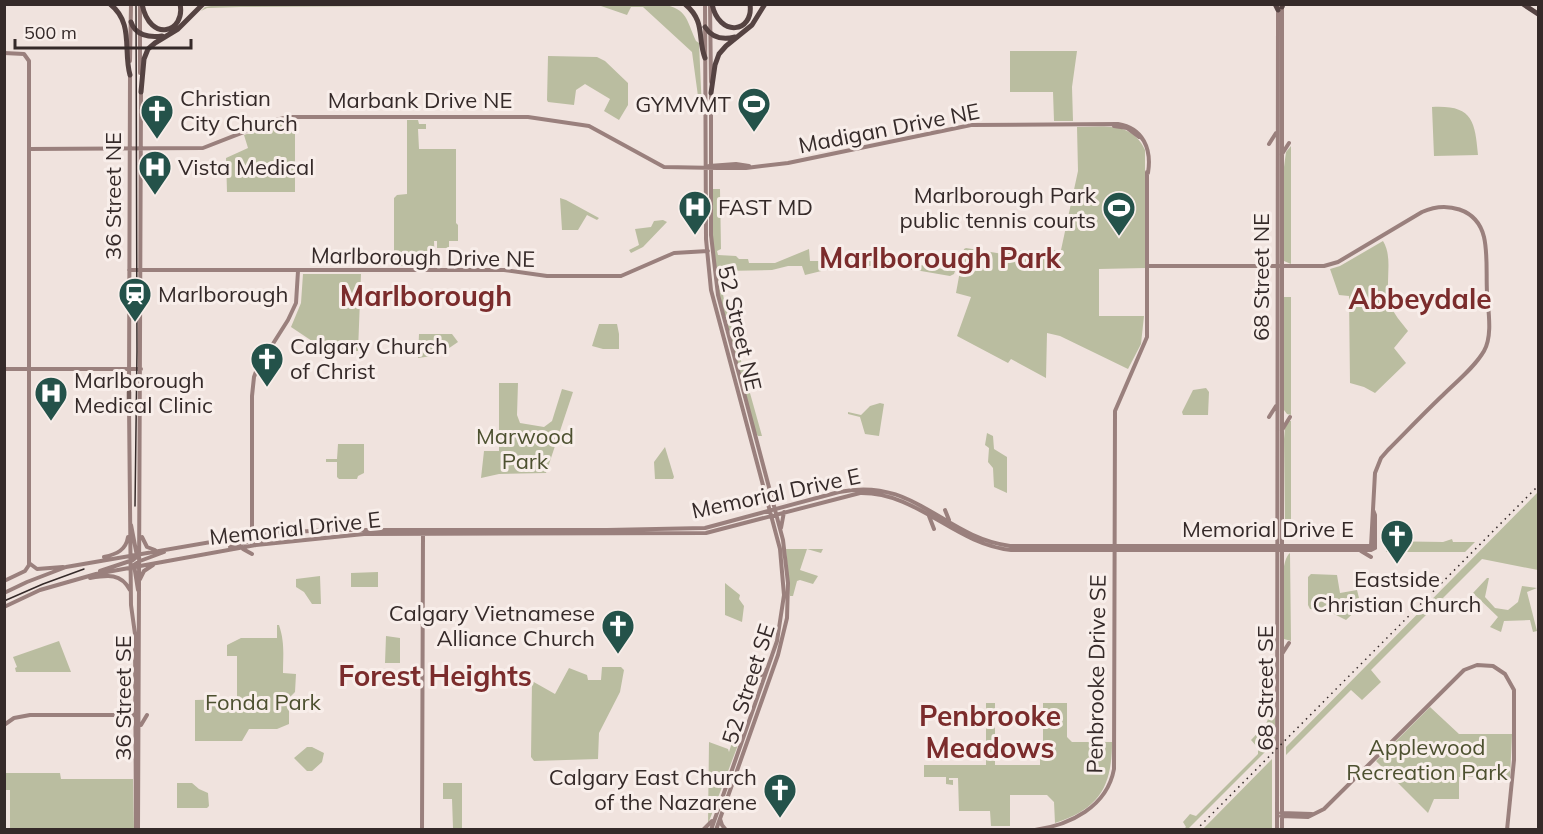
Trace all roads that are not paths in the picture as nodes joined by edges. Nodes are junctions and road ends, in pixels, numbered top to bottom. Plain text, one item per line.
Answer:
1 (110, 4) edge
2 (131, 4) edge
3 (141, 4) edge
4 (180, 4) edge
5 (203, 4) edge
6 (685, 4) edge
7 (709, 4) edge
8 (750, 4) edge
9 (765, 4) edge
10 (1523, 4) edge
11 (1280, 6) edge
12 (1539, 14) edge
13 (131, 22) junction
14 (705, 27) junction
15 (140, 33) junction
16 (172, 33) junction
17 (710, 33) junction
18 (742, 34) junction
19 (4, 53) edge
20 (705, 58) junction
21 (130, 75) junction
22 (141, 92) junction
23 (711, 93) junction
24 (1278, 130) junction
25 (130, 140) junction
26 (1289, 143) dead end
27 (1269, 144) dead end
28 (29, 149) junction
29 (120, 149) junction
30 (130, 149) junction
31 (141, 149) junction
32 (150, 149) junction
33 (1282, 155) junction
34 (130, 158) junction
35 (141, 158) junction
36 (708, 167) junction
37 (709, 251) junction
38 (1278, 253) junction
39 (1147, 266) junction
40 (1269, 266) junction
41 (1280, 266) junction
42 (1289, 266) junction
43 (129, 270) junction
44 (141, 271) junction
45 (152, 271) junction
46 (298, 271) junction
47 (1282, 279) junction
48 (141, 285) junction
49 (4, 369) edge
50 (30, 369) junction
51 (121, 369) junction
52 (129, 369) junction
53 (141, 369) junction
54 (129, 379) junction
55 (129, 392) joint
56 (1277, 402) junction
57 (129, 406) joint
58 (1269, 417) dead end
59 (1290, 417) dead end
60 (1281, 433) junction
61 (754, 442) junction
62 (767, 501) junction
63 (773, 503) junction
64 (789, 506) junction
65 (945, 510) dead end
66 (784, 512) junction
67 (773, 513) junction
68 (760, 516) junction
69 (928, 516) junction
70 (252, 519) junction
71 (130, 521) junction
72 (773, 521) junction
73 (951, 523) junction
74 (130, 527) junction
75 (934, 529) dead end
76 (780, 531) junction
77 (284, 532) junction
78 (423, 532) junction
79 (1278, 532) junction
80 (141, 534) junction
81 (413, 534) junction
82 (244, 536) junction
83 (1115, 539) junction
84 (1282, 539) junction
85 (252, 540) junction
86 (423, 544) junction
87 (1129, 546) junction
88 (1270, 546) junction
89 (1296, 546) junction
90 (1373, 547) junction
91 (239, 548) junction
92 (1115, 548) junction
93 (1280, 548) junction
94 (173, 549) junction
95 (160, 550) junction
96 (1102, 550) junction
97 (1266, 550) junction
98 (1290, 550) junction
99 (1358, 550) junction
100 (213, 552) junction
101 (252, 554) dead end
102 (1371, 557) dead end
103 (1115, 558) junction
104 (1277, 558) junction
105 (96, 561) junction
106 (135, 561) junction
107 (1282, 561) junction
108 (29, 563) junction
109 (156, 563) junction
110 (66, 567) junction
111 (78, 578) junction
112 (140, 580) junction
113 (4, 581) edge
114 (131, 591) junction
115 (4, 593) edge
116 (140, 597) junction
117 (4, 607) edge
118 (1289, 643) dead end
119 (1282, 654) junction
120 (770, 666) junction
121 (755, 677) dead end
122 (135, 699) junction
123 (125, 715) junction
124 (137, 715) junction
125 (147, 715) dead end
126 (4, 725) edge
127 (139, 729) junction
128 (1313, 814) junction
129 (1281, 815) junction
130 (720, 816) junction
131 (1289, 817) junction
132 (714, 819) junction
133 (137, 830) edge
134 (422, 830) edge
135 (703, 830) edge
136 (711, 830) edge
137 (716, 830) edge
138 (726, 830) edge
139 (808, 830) edge
140 (845, 830) edge
141 (1035, 830) edge
142 (1277, 830) edge
143 (1282, 830) edge
144 (1507, 830) edge

1 - 21 highway
2 - 13 main road, 36 Street NE
3 - 4 highway
3 - 15 main road, 36 Street NE
5 - 16 highway
6 - 20 highway
7 - 8 highway
7 - 14 main road, 52 Street NE
7 - 17 main road, 52 Street NE
9 - 18 highway
10 - 12 highway
11 - 24 main road, 68 Street NE
11 - 33 main road, 68 Street NE
13 - 15 highway
13 - 21 main road, 36 Street NE
14 - 17 highway
14 - 20 main road, 52 Street NE
15 - 16 highway
15 - 22 main road, 36 Street NE
16 - 22 highway
17 - 18 highway
17 - 23 main road, 52 Street NE
18 - 23 highway
19 - 28 main road
20 - 36 main road, 52 Street NE
21 - 25 main road, 36 Street NE
22 - 31 main road, 36 Street NE
23 - 36 main road, 52 Street NE
24 - 27 main road
24 - 38 main road, 68 Street NE
25 - 29 main road
25 - 30 main road, 36 Street NE
26 - 33 main road
28 - 29 main road, Marbank Drive NE
28 - 50 main road
29 - 30 main road, Marbank Drive NE
29 - 34 main road
30 - 31 main road, Marbank Drive NE
30 - 34 main road, 36 Street NE
31 - 32 main road, Marbank Drive NE
31 - 35 main road, 36 Street NE
32 - 35 main road
32 - 36 main road, Marbank Drive NE
33 - 41 main road, 68 Street NE
34 - 43 main road, 36 Street NE
35 - 44 main road, 36 Street NE
36 - 37 main road, 52 Street NE
36 - 39 main road, Madigan Drive NE
37 - 46 main road, Marlborough Drive NE
37 - 61 main road, 52 Street NE
38 - 40 main road
38 - 41 main road, 68 Street NE
39 - 40 main road
39 - 83 main road, Madigan Drive NE
40 - 41 main road
41 - 42 main road
41 - 47 main road, 68 Street NE
41 - 56 main road, 68 Street NE
42 - 47 main road
42 - 90 main road
43 - 44 main road, Marlborough Drive NE
43 - 52 main road, 36 Street NE
44 - 45 main road, Marlborough Drive NE
44 - 48 main road, 36 Street NE
45 - 46 main road, Marlborough Drive NE
45 - 48 main road
46 - 70 main road
47 - 60 main road, 68 Street NE
48 - 53 main road, 36 Street NE
49 - 50 main road
50 - 51 main road
50 - 108 main road
51 - 52 main road
51 - 54 main road
52 - 53 main road
52 - 54 main road, 36 Street NE
53 - 80 main road, 36 Street NE
54 - 55 main road, 36 Street NE
55 - 57 main road, 36 Street NE
56 - 58 main road
56 - 79 main road, 68 Street NE
57 - 71 main road, 36 Street NE
59 - 60 main road
60 - 84 main road, 68 Street NE
61 - 62 main road, 52 Street NE
61 - 63 main road, 52 Street NE
62 - 67 main road, 52 Street NE
62 - 68 main road
63 - 64 main road
63 - 67 main road, 52 Street NE
64 - 67 main road, Memorial Drive E
64 - 73 main road, Memorial Drive E
65 - 73 main road
66 - 67 main road, Memorial Drive E
66 - 69 main road, Memorial Drive E
66 - 76 main road
67 - 68 main road, Memorial Drive E
67 - 72 main road, 52 Street SE
67 - 76 main road, 52 Street SE
68 - 72 main road
68 - 78 main road, Memorial Drive E
69 - 75 main road
69 - 96 main road, Memorial Drive E
70 - 82 main road
70 - 85 main road
71 - 74 main road, 36 Street NE
71 - 106 main road
72 - 120 main road, 52 Street SE
73 - 92 main road, Memorial Drive E
74 - 105 main road
74 - 106 main road, 36 Street NE
76 - 130 main road, 52 Street SE
77 - 78 main road, Memorial Drive E
77 - 85 main road, Memorial Drive E
77 - 85 main road
78 - 81 main road, Memorial Drive E
78 - 86 main road
79 - 88 main road
79 - 93 main road, 68 Street NE
80 - 95 main road
80 - 106 main road, 36 Street NE
81 - 85 main road, Memorial Drive E
81 - 86 main road
82 - 85 main road, Memorial Drive E
82 - 94 main road, Memorial Drive E
83 - 87 main road
83 - 92 main road, Madigan Drive NE
84 - 89 main road
84 - 93 main road, 68 Street NE
85 - 91 main road, Memorial Drive E
85 - 100 main road
86 - 134 main road
87 - 88 main road, Memorial Drive E
87 - 92 main road, Memorial Drive E
88 - 93 main road, Memorial Drive E
89 - 90 main road, Memorial Drive E
89 - 93 main road, Memorial Drive E
90 - 99 main road, Memorial Drive E
91 - 100 main road, Memorial Drive E
91 - 101 main road
92 - 96 main road, Memorial Drive E
92 - 97 main road, Memorial Drive E
92 - 103 main road, Penbrooke Drive SE
93 - 97 main road, Memorial Drive E
93 - 98 main road, Memorial Drive E
93 - 104 main road, 68 Street SE
93 - 107 main road, 68 Street SE
94 - 95 main road, Memorial Drive E
94 - 106 main road
95 - 106 main road, Memorial Drive E
96 - 103 main road
97 - 104 main road
98 - 99 main road, Memorial Drive E
98 - 107 main road
99 - 102 main road
100 - 109 main road, Memorial Drive E
103 - 141 main road, Penbrooke Drive SE
104 - 129 main road, 68 Street SE
105 - 106 main road
105 - 110 main road
106 - 109 main road, Memorial Drive E
106 - 111 main road
106 - 112 main road, 36 Street SE
106 - 114 main road, 36 Street SE
106 - 116 main road
107 - 119 main road, 68 Street SE
108 - 110 main road
108 - 113 main road
109 - 112 main road
110 - 115 main road
111 - 114 main road
111 - 117 main road
112 - 116 main road, 36 Street SE
114 - 122 main road, 36 Street SE
116 - 124 main road, 36 Street SE
118 - 119 main road
119 - 129 main road, 68 Street SE
120 - 121 main road
120 - 132 main road, 52 Street SE
122 - 123 main road
122 - 124 main road, 36 Street SE
123 - 124 main road
123 - 126 main road
124 - 127 main road, 36 Street SE
124 - 133 main road, 36 Street SE
125 - 127 main road
127 - 133 main road, 36 Street SE
128 - 129 main road
128 - 131 main road
128 - 144 main road
129 - 131 main road
129 - 142 main road, 68 Street SE
129 - 143 main road, 68 Street SE
130 - 137 main road, 52 Street SE
130 - 138 main road
131 - 143 main road
132 - 135 main road
132 - 136 main road, 52 Street SE
139 - 140 main road

